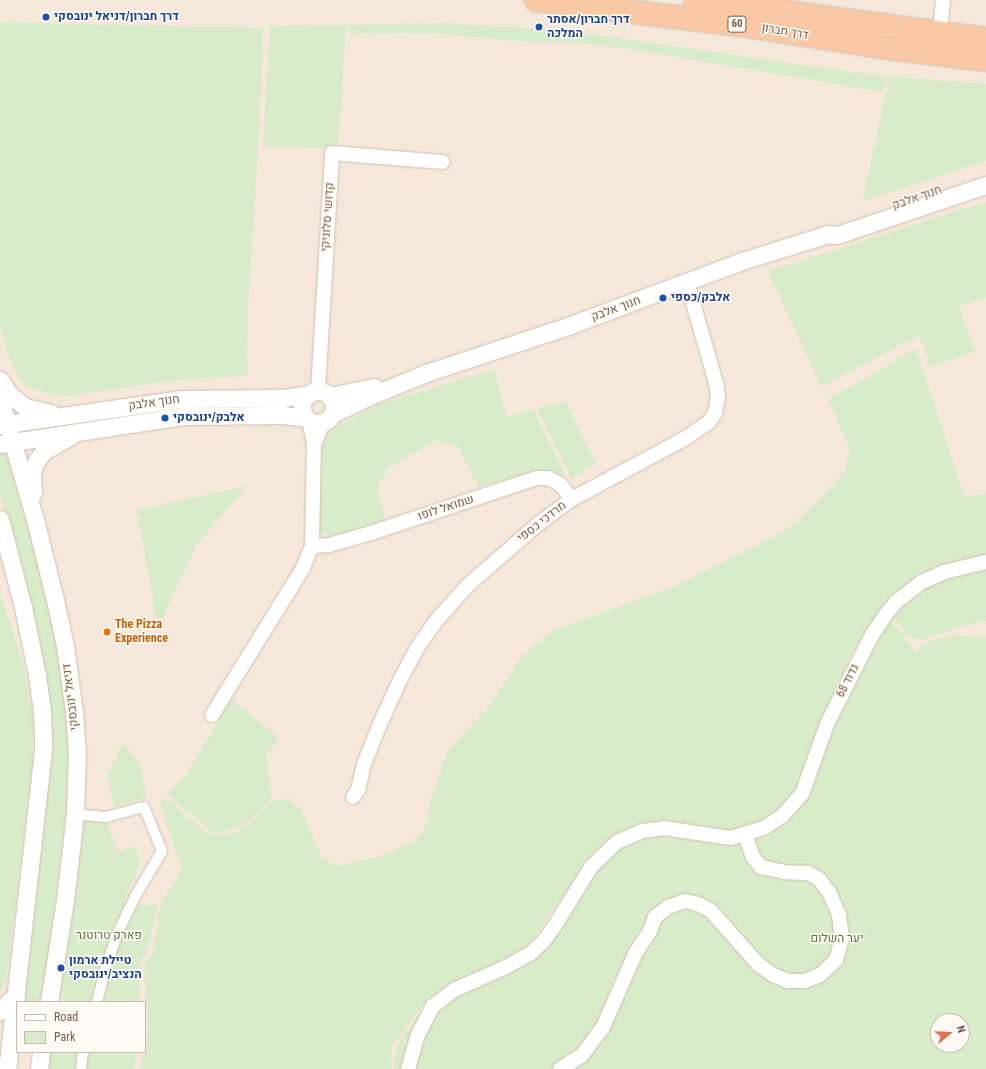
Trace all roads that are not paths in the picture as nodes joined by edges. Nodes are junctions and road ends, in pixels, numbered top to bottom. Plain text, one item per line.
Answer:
1 (536, 0) edge
2 (695, 0) edge
3 (943, 0) edge
4 (986, 40) edge
5 (939, 44) junction
6 (986, 60) edge
7 (443, 162) dead end
8 (986, 174) edge
9 (986, 185) edge
10 (828, 234) junction
11 (687, 282) junction
12 (426, 373) junction
13 (0, 380) edge
14 (319, 394) junction
15 (0, 399) edge
16 (92, 412) junction
17 (317, 419) junction
18 (4, 424) edge
19 (86, 430) junction
20 (6, 443) edge
21 (572, 499) junction
22 (0, 522) edge
23 (36, 523) junction
24 (312, 546) junction
25 (986, 562) edge
26 (212, 715) dead end
27 (352, 797) dead end
28 (76, 814) junction
29 (746, 835) junction
30 (16, 995) junction
31 (49, 1001) edge
32 (96, 1001) edge
33 (0, 1011) edge
34 (9, 1036) edge
35 (41, 1053) edge
36 (83, 1053) edge
37 (7, 1069) edge
38 (39, 1069) edge
39 (80, 1069) edge
40 (408, 1069) edge
41 (560, 1069) edge

1 - 5 highway, דרך חברון / 60
2 - 5 highway, דרך חברון / 60
3 - 5 street
4 - 5 highway, 60
5 - 6 highway, דרך חברון / 60
7 - 14 street, קדושי סלוניקי
8 - 10 street, חנוך אלבק
9 - 10 street, חנוך אלבק
10 - 11 street, חנוך אלבק
11 - 12 street, חנוך אלבק
11 - 21 street, מרדכי כספי
12 - 14 street, חנוך אלבק
12 - 17 street, חנוך אלבק
13 - 16 street
14 - 16 street, חנוך אלבק
14 - 17 street
14 - 17 street
15 - 18 street, דניאל ינובסקי
16 - 18 street, חנוך אלבק
17 - 19 street, חנוך אלבק
17 - 24 street
18 - 20 street, דניאל ינובסקי
19 - 20 street, חנוך אלבק
19 - 23 street
20 - 23 street, דניאל ינובסקי
21 - 24 street, שמואל לופו
21 - 27 street, מרדכי כספי
22 - 30 street
23 - 28 street, דניאל ינובסקי
24 - 26 street
25 - 29 street, גדוד 68
28 - 31 street, דניאל ינובסקי
28 - 32 street
29 - 40 street, גדוד 68
29 - 41 street
30 - 33 street
30 - 34 street
34 - 37 street
35 - 38 street
36 - 39 street

